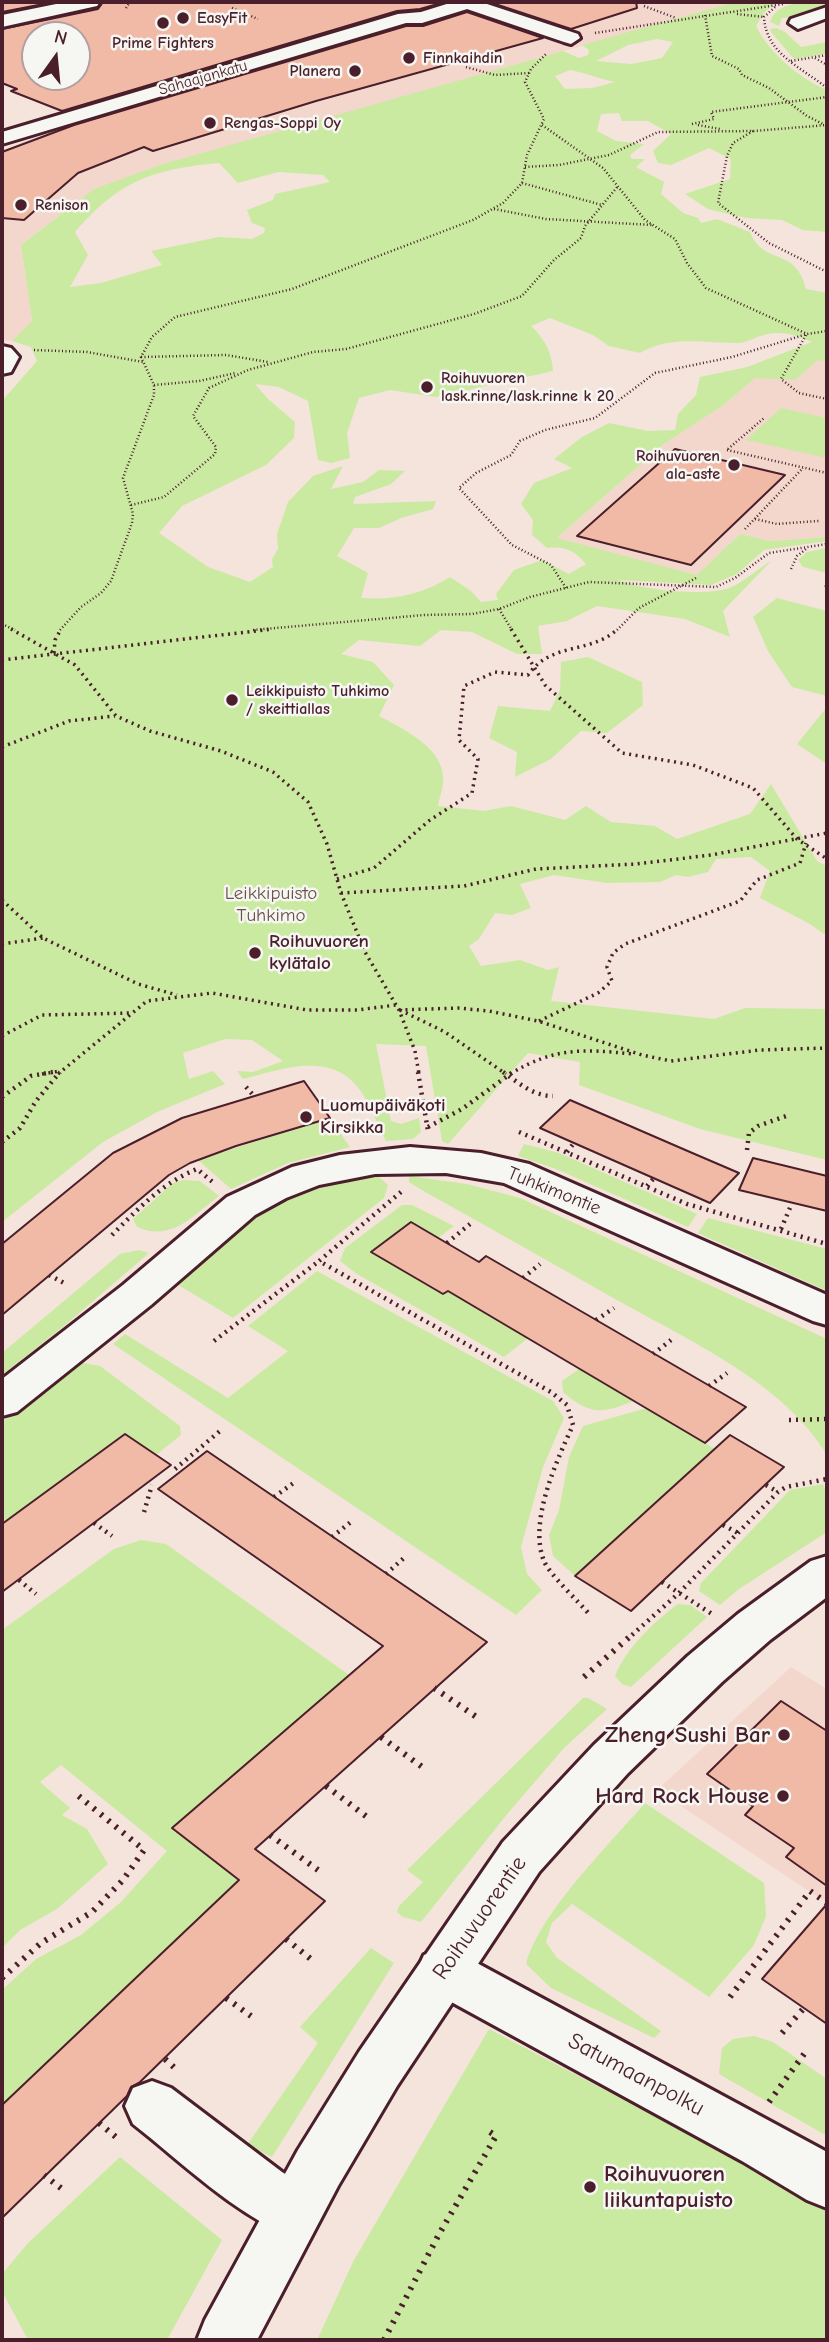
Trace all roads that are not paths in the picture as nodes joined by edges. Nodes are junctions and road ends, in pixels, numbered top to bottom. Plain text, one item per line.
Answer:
1 (91, 2) edge
2 (446, 2) edge
3 (469, 2) edge
4 (827, 12) edge
5 (405, 18) junction
6 (2, 22) edge
7 (798, 23) dead end
8 (571, 38) road end
9 (2, 138) edge
10 (2, 354) edge
11 (2, 367) edge
12 (827, 1311) edge
13 (2, 1401) edge
14 (827, 1573) edge
15 (443, 1971) junction
16 (134, 2122) road end
17 (827, 2182) edge
18 (294, 2211) junction
19 (226, 2340) edge

1 - 6 main road
2 - 5 main road, Sahaajankatu
3 - 5 main road, Sahaajankatu
3 - 8 main road
4 - 7 main road
5 - 9 main road, Sahaajankatu
10 - 11 main road
12 - 13 main road, Tuhkimontie
14 - 15 main road, Roihuvuorentie
15 - 17 main road, Satumaanpolku
15 - 18 main road, Roihuvuorentie
16 - 18 main road
18 - 19 main road, Roihuvuorentie

